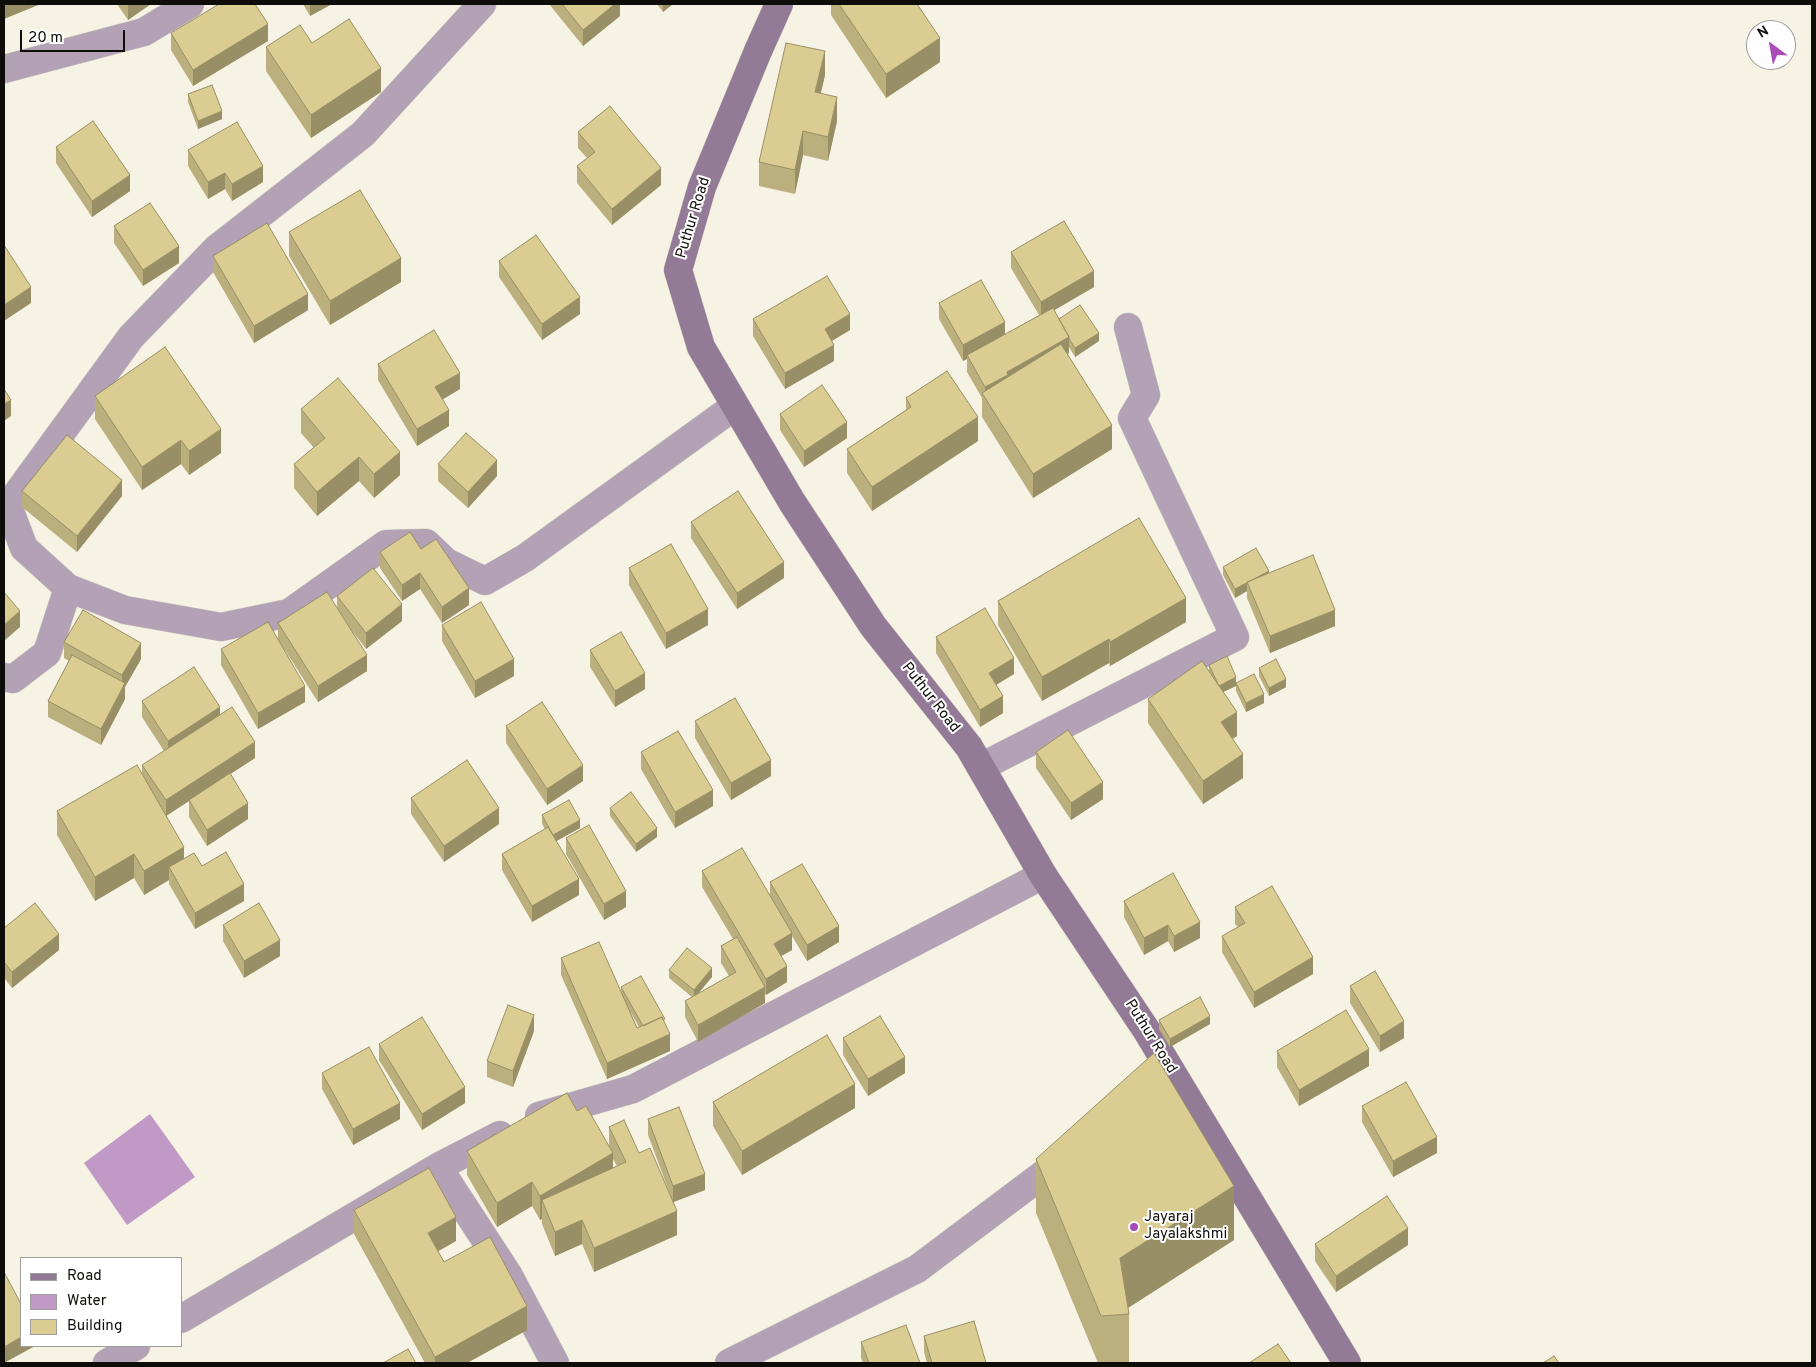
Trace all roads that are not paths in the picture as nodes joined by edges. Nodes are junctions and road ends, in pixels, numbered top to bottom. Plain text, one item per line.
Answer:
1 (190, 4) edge
2 (482, 4) edge
3 (779, 4) edge
4 (4, 69) edge
5 (1128, 327) dead end
6 (735, 406) junction
7 (6, 505) edge
8 (68, 588) junction
9 (4, 677) edge
10 (981, 767) junction
11 (1043, 875) junction
12 (1174, 1076) junction
13 (1151, 1093) edge
14 (1088, 1140) edge
15 (438, 1167) junction
16 (182, 1318) edge
17 (134, 1347) edge
18 (107, 1363) edge
19 (555, 1363) edge
20 (729, 1363) edge
21 (1347, 1363) edge

1 - 4 street
2 - 7 street
3 - 6 street, Puthur Road
5 - 10 street
6 - 8 street
6 - 10 street, Puthur Road
7 - 8 street
8 - 9 street
10 - 11 street, Puthur Road
11 - 12 street, Puthur Road
11 - 15 street
12 - 13 street
12 - 21 street, Puthur Road
14 - 20 street
15 - 16 street
15 - 19 street
17 - 18 street

